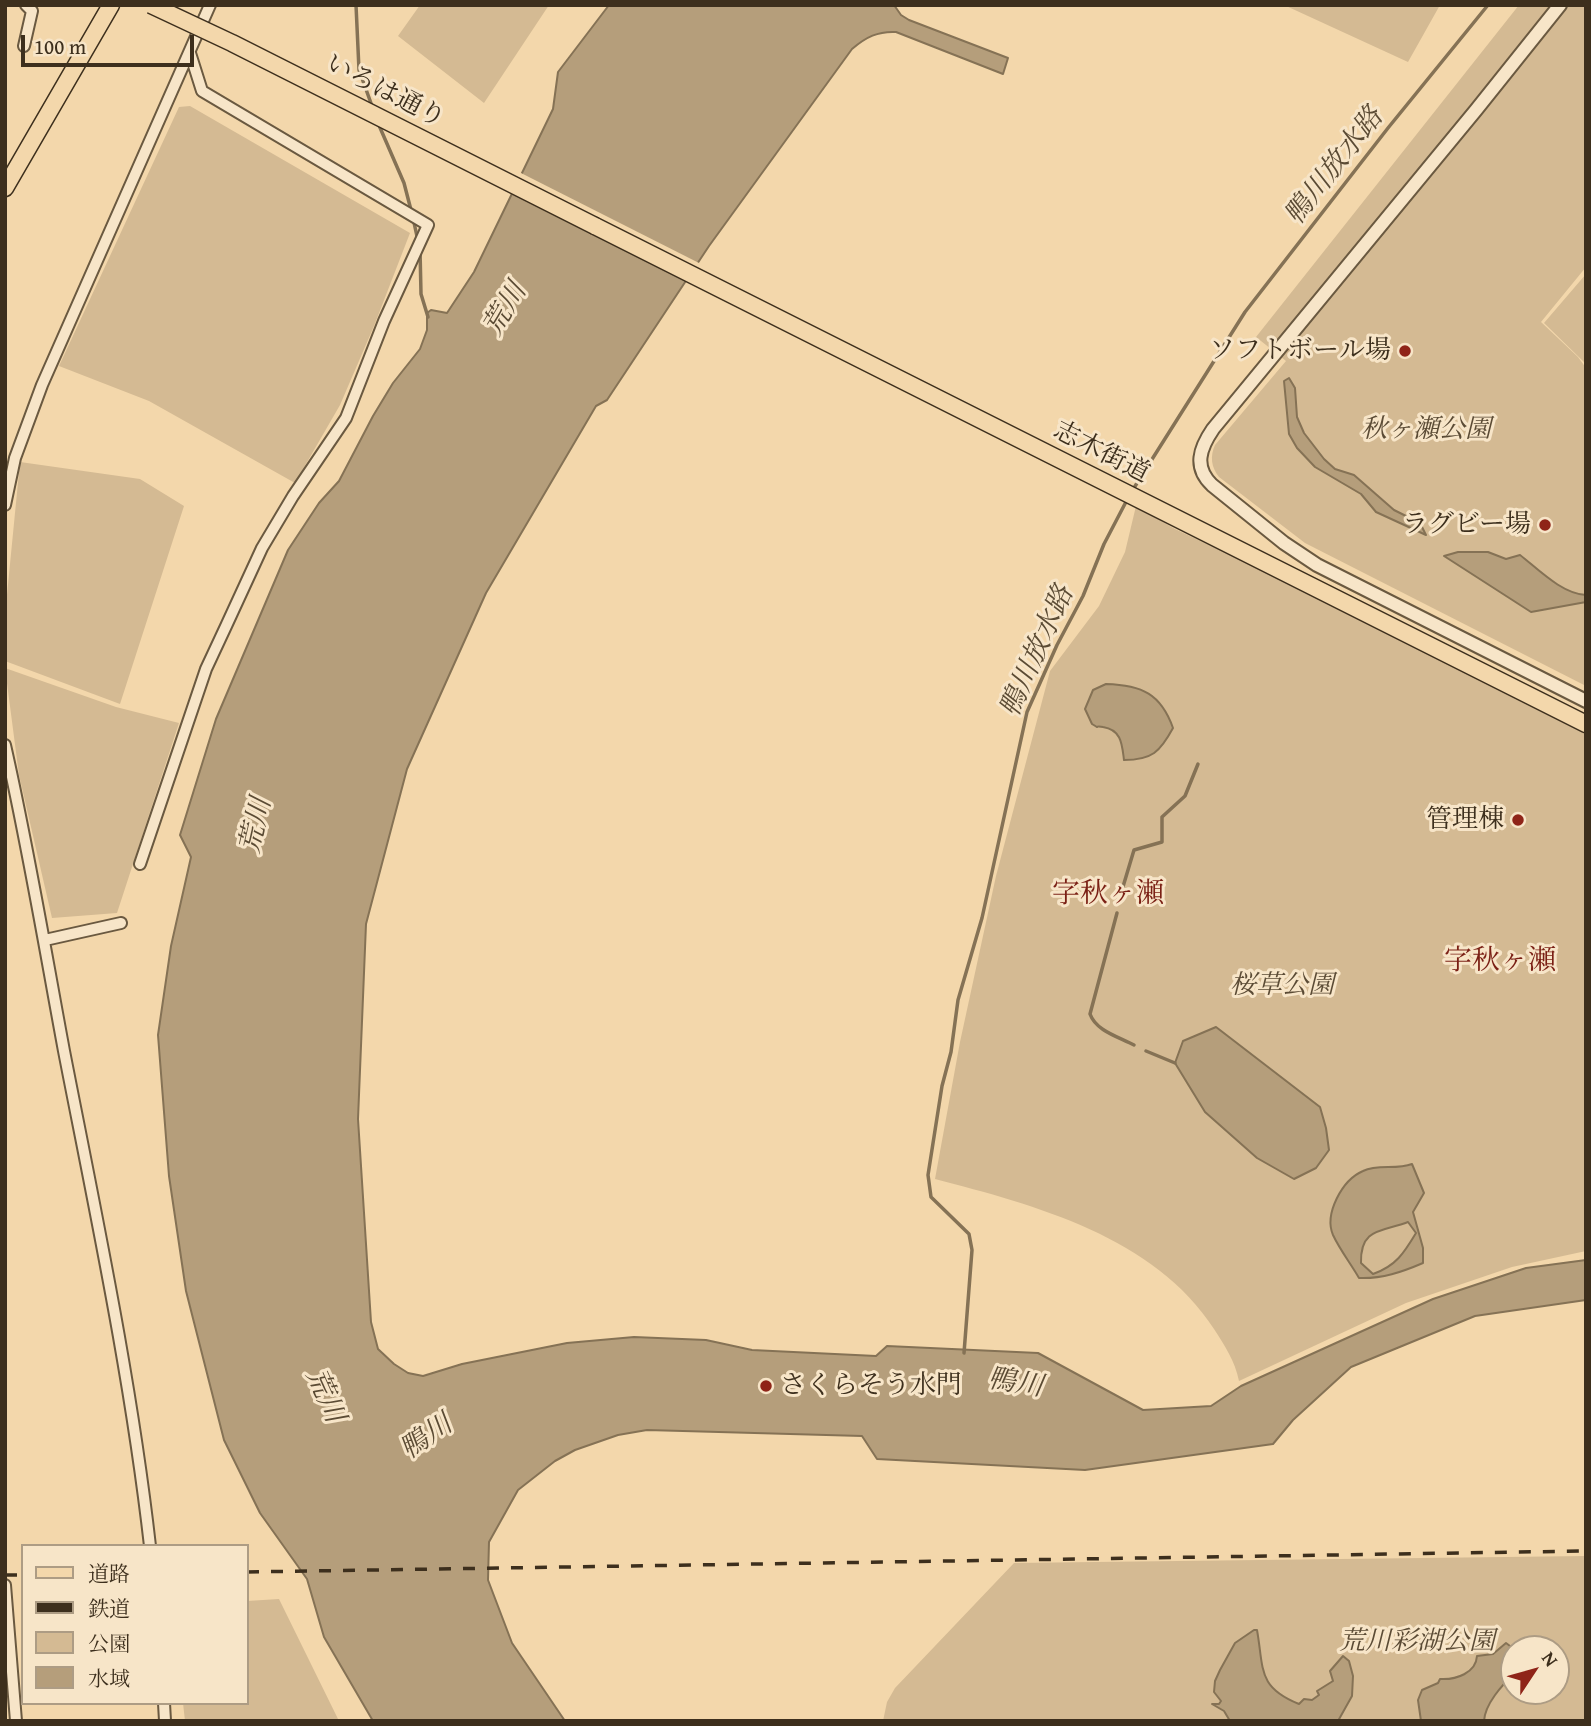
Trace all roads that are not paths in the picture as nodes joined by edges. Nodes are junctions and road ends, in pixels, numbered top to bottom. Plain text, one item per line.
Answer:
1 (26, 5) edge
2 (111, 5) edge
3 (151, 5) edge
4 (210, 5) edge
5 (1560, 5) edge
6 (24, 46) dead end
7 (190, 53) junction
8 (5, 188) edge
9 (595, 226) joint
10 (5, 505) edge
11 (1586, 701) edge
12 (1586, 724) edge
13 (5, 745) edge
14 (140, 864) dead end
15 (121, 923) dead end
16 (45, 940) junction
17 (150, 1544) edge
18 (5, 1585) edge
19 (16, 1721) edge

1 - 6 street
2 - 8 main road
3 - 9 main road, いろは通り, bridge
4 - 7 street
5 - 11 street
7 - 10 street
7 - 14 street
9 - 12 main road, 志木街道
13 - 16 street
15 - 16 street
16 - 17 street
18 - 19 street

